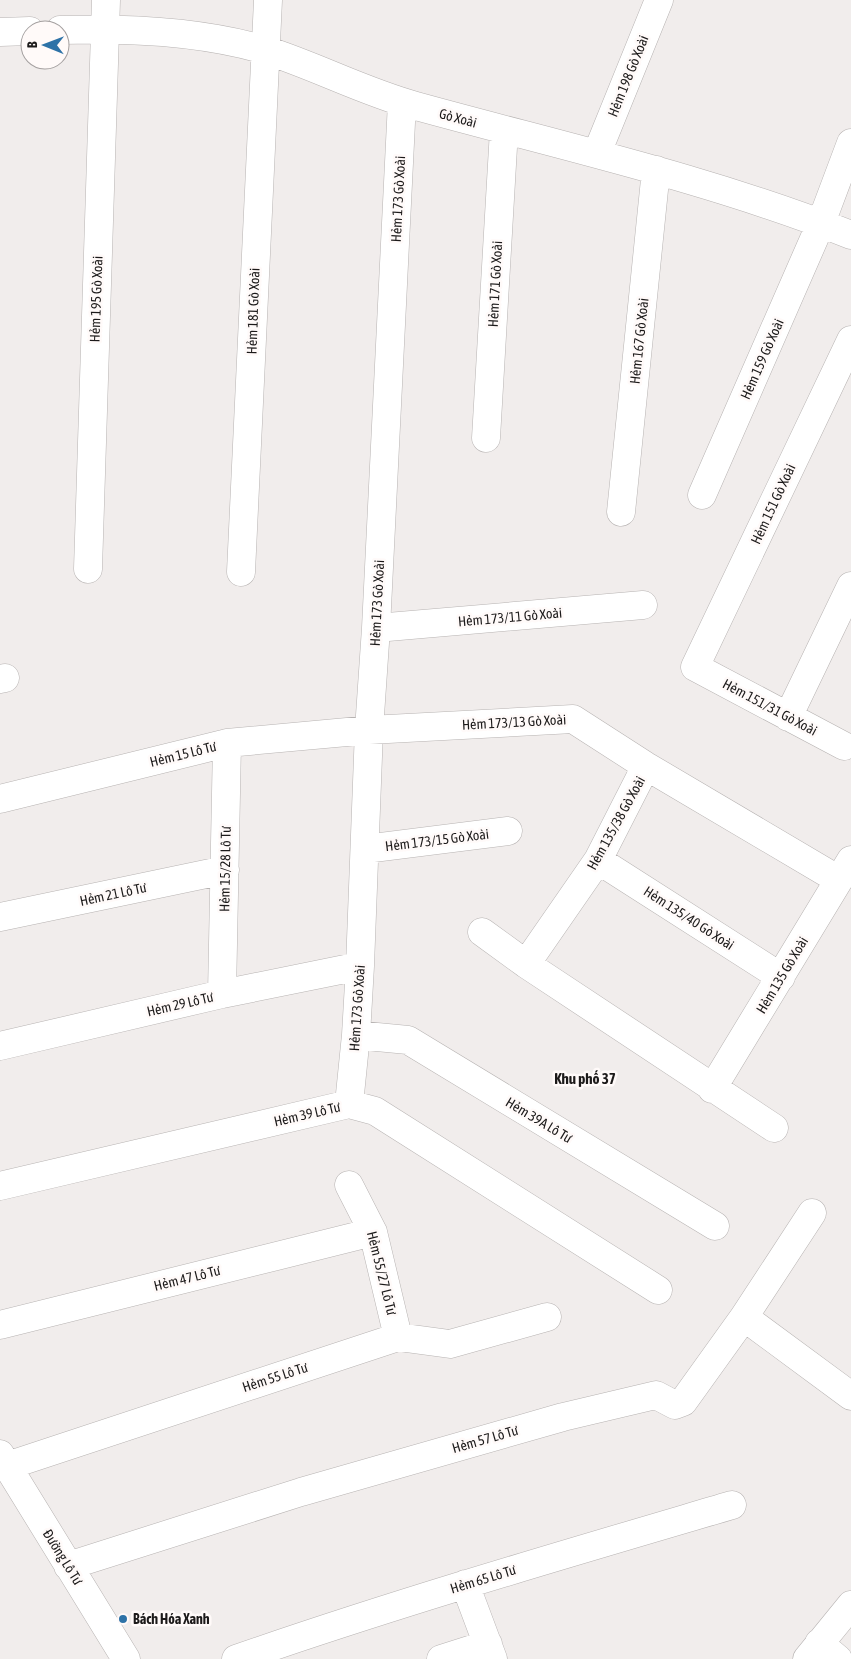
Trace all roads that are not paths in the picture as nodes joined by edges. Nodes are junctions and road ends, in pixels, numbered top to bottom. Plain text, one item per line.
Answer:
1 (106, 0) edge
2 (268, 0) edge
3 (659, 0) edge
4 (104, 28) junction
5 (70, 30) edge
6 (20, 31) edge
7 (0, 32) edge
8 (264, 50) junction
9 (402, 102) junction
10 (504, 130) junction
11 (851, 143) edge
12 (597, 152) junction
13 (656, 170) junction
14 (821, 223) junction
15 (851, 235) edge
16 (851, 340) edge
17 (486, 438) dead end
18 (702, 495) dead end
19 (621, 512) dead end
20 (88, 569) dead end
21 (242, 572) dead end
22 (851, 586) edge
23 (643, 605) dead end
24 (376, 628) junction
25 (695, 668) joint
26 (788, 717) junction
27 (369, 730) junction
28 (228, 742) junction
29 (844, 746) dead end
30 (646, 766) junction
31 (0, 799) edge
32 (508, 831) dead end
33 (365, 849) junction
34 (598, 860) junction
35 (225, 870) junction
36 (845, 870) edge
37 (0, 917) edge
38 (482, 932) dead end
39 (526, 964) junction
40 (360, 966) junction
41 (781, 977) junction
42 (222, 994) junction
43 (356, 1035) junction
44 (0, 1046) edge
45 (712, 1089) junction
46 (349, 1104) junction
47 (774, 1128) dead end
48 (349, 1185) dead end
49 (0, 1186) edge
50 (812, 1213) dead end
51 (715, 1226) dead end
52 (373, 1232) junction
53 (658, 1290) dead end
54 (547, 1317) dead end
55 (744, 1317) junction
56 (0, 1325) edge
57 (398, 1337) junction
58 (851, 1396) edge
59 (3, 1460) edge
60 (732, 1505) dead end
61 (68, 1566) junction
62 (465, 1584) junction
63 (851, 1605) edge
64 (490, 1651) edge
65 (821, 1654) edge
66 (126, 1659) edge
67 (236, 1659) edge
68 (441, 1659) edge

1 - 4 street, Hẻm 195 Gò Xoài
2 - 8 street, Hẻm 181 Gò Xoài
3 - 12 street, Hẻm 198 Gò Xoài
4 - 5 street, Gò Xoài
4 - 8 street, Gò Xoài
4 - 20 street, Hẻm 195 Gò Xoài
6 - 7 street
8 - 9 street, Gò Xoài
8 - 21 street, Hẻm 181 Gò Xoài
9 - 10 street, Gò Xoài
9 - 24 street, Hẻm 173 Gò Xoài
10 - 12 street, Gò Xoài
10 - 17 street, Hẻm 171 Gò Xoài
11 - 14 street, Hẻm 159 Gò Xoài
12 - 13 street, Gò Xoài
13 - 14 street, Gò Xoài
13 - 19 street, Hẻm 167 Gò Xoài
14 - 15 street, Gò Xoài
14 - 18 street, Hẻm 159 Gò Xoài
16 - 25 street, Hẻm 151 Gò Xoài
22 - 26 street
23 - 24 street, Hẻm 173/11 Gò Xoài
24 - 27 street, Hẻm 173 Gò Xoài
25 - 26 street, Hẻm 151/31 Gò Xoài
26 - 29 street, Hẻm 151/31 Gò Xoài
27 - 28 street, Hẻm 15 Lô Tư
27 - 30 street, Hẻm 173/13 Gò Xoài
27 - 33 street, Hẻm 173 Gò Xoài
28 - 31 street, Hẻm 15 Lô Tư
28 - 35 street, Hẻm 15/28 Lô Tư
30 - 34 street, Hẻm 135/38 Gò Xoài
30 - 36 street, Hẻm 135/38 Gò Xoài
32 - 33 street, Hẻm 173/15 Gò Xoài
33 - 40 street, Hẻm 173 Gò Xoài
34 - 39 street, Hẻm 135/38 Gò Xoài
34 - 41 street, Hẻm 135/40 Gò Xoài
35 - 37 street, Hẻm 21 Lô Tư
35 - 42 street, Hẻm 15/28 Lô Tư
36 - 41 street, Hẻm 135 Gò Xoài
38 - 39 street
39 - 45 street
40 - 42 street, Hẻm 29 Lô Tư
40 - 43 street, Hẻm 173 Gò Xoài
41 - 45 street, Hẻm 135 Gò Xoài
42 - 44 street, Hẻm 29 Lô Tư
43 - 46 street, Hẻm 173 Gò Xoài
43 - 51 street, Hẻm 39A Lô Tư
45 - 47 street
46 - 49 street, Hẻm 39 Lô Tư
46 - 53 street, Hẻm 39 Lô Tư
48 - 52 street, Hẻm 55/27 Lô Tư
50 - 55 street, Hẻm 57 Lô Tư
52 - 56 street, Hẻm 47 Lô Tư
52 - 57 street, Hẻm 55/27 Lô Tư
54 - 57 street, Hẻm 55 Lô Tư
55 - 58 street
55 - 61 street, Hẻm 57 Lô Tư
57 - 59 street, Hẻm 55 Lô Tư
59 - 61 street, Đường Lô Tư
60 - 62 street, Hẻm 65 Lô Tư
61 - 66 street, Đường Lô Tư
62 - 64 street
62 - 67 street, Hẻm 65 Lô Tư
63 - 65 street
64 - 68 street

